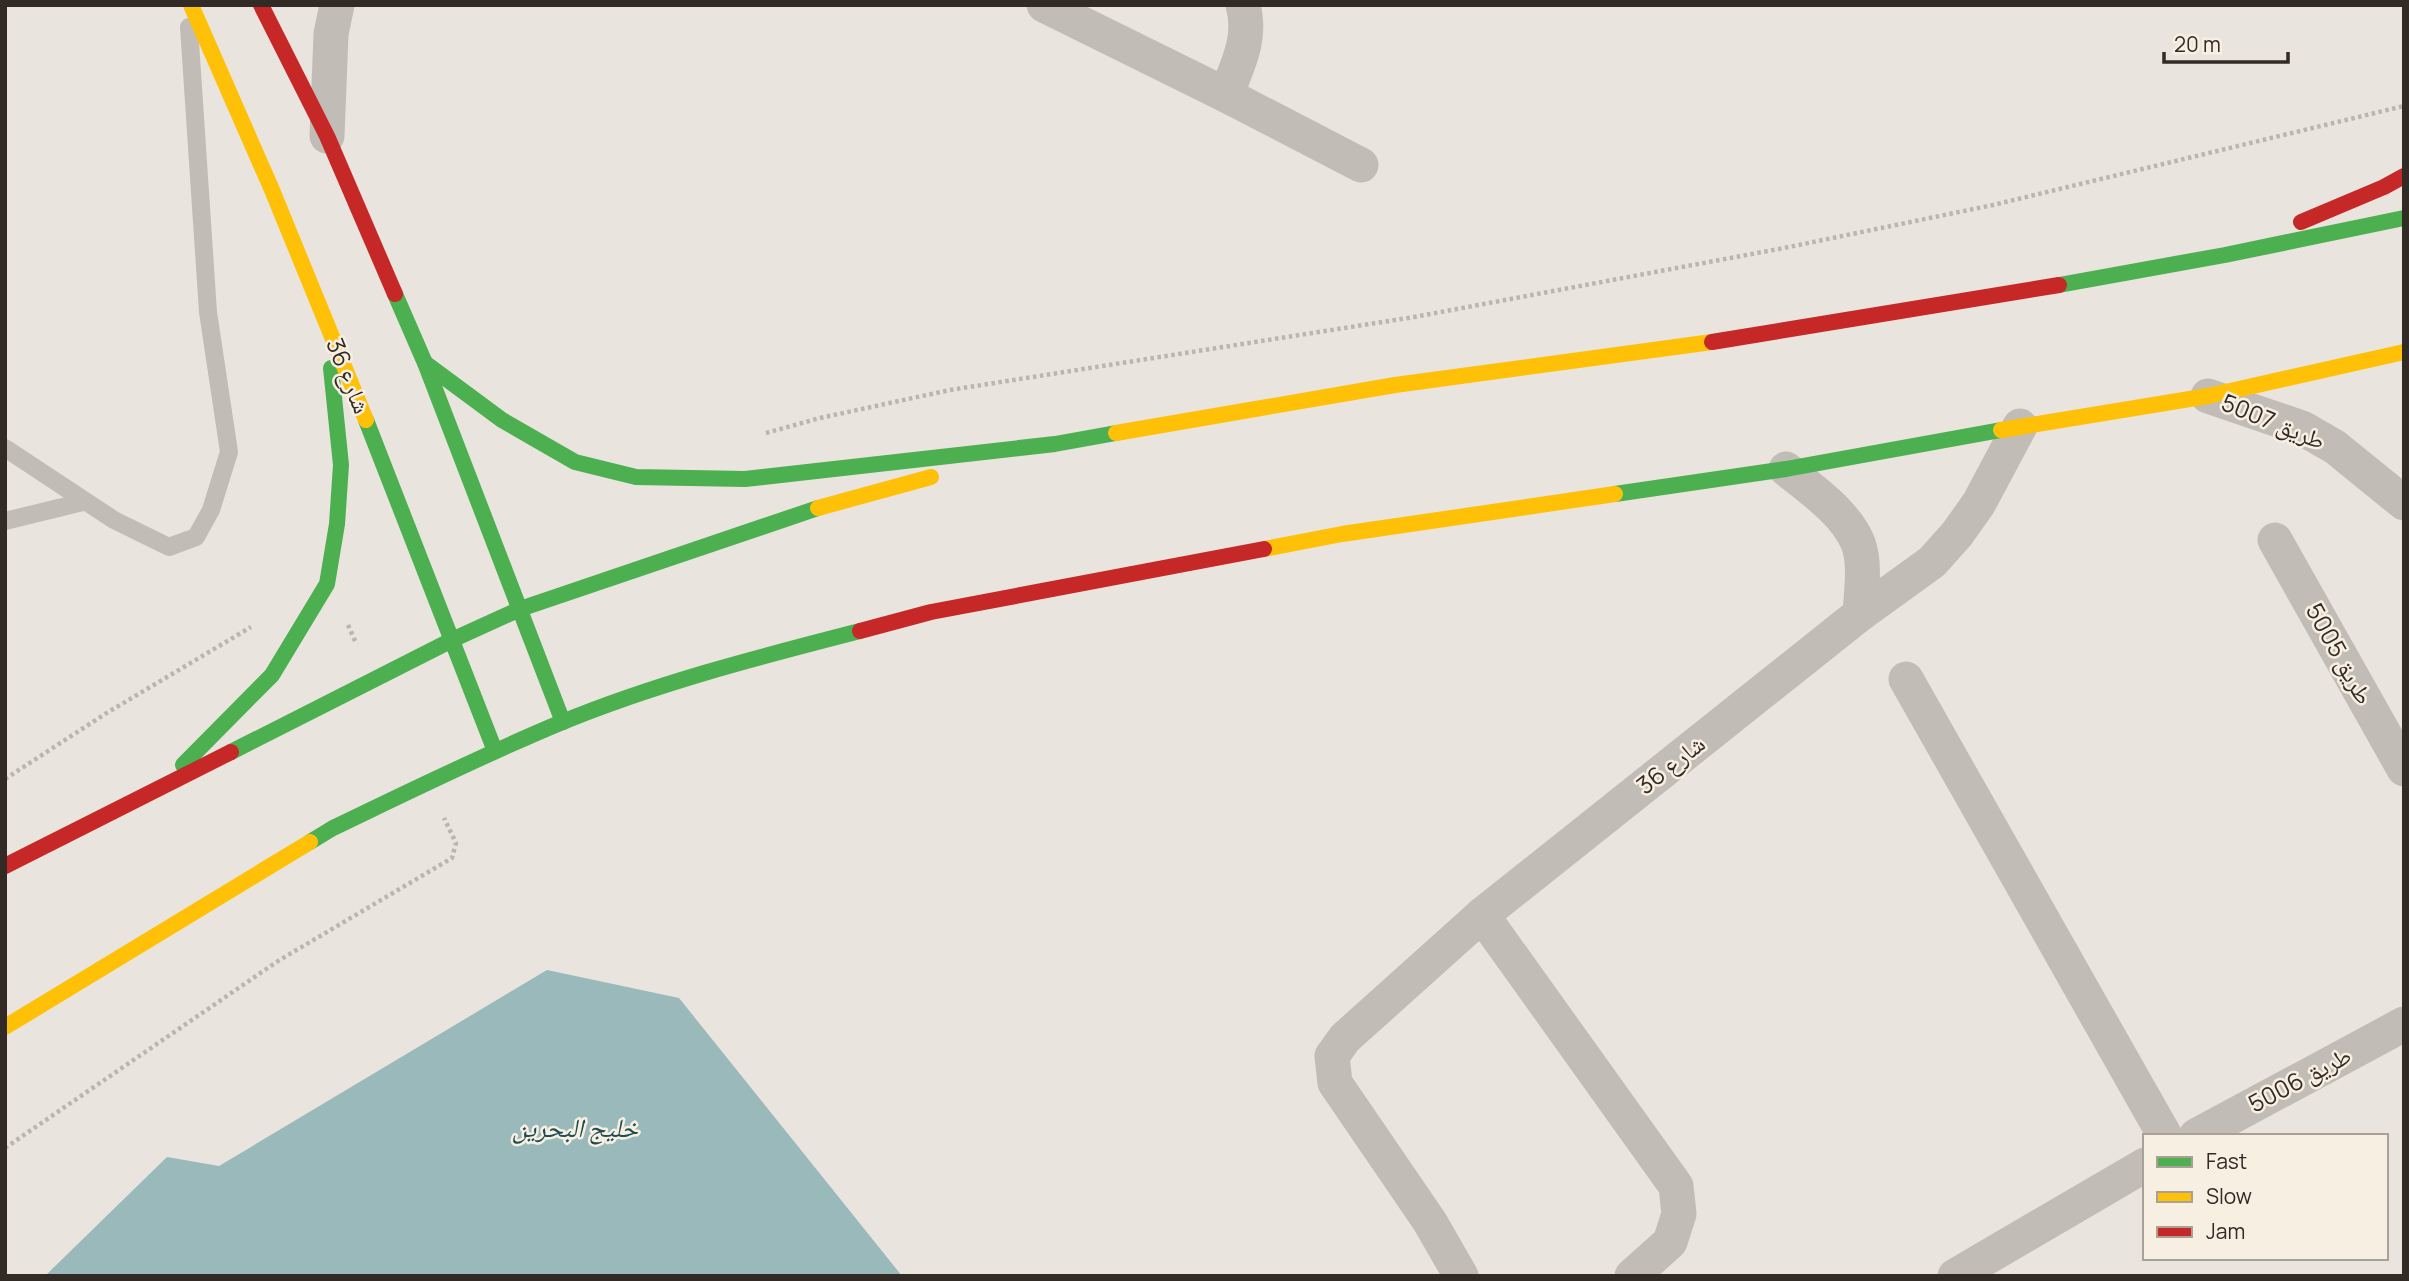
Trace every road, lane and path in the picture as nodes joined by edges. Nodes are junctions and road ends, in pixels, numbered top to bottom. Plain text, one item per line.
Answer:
1 (189, 5) edge
2 (261, 5) edge
3 (337, 5) edge
4 (1044, 5) edge
5 (1243, 5) edge
6 (1226, 94) junction
7 (2404, 106) edge
8 (327, 136) junction
9 (1361, 165) dead end
10 (2404, 176) edge
11 (2404, 218) edge
12 (2225, 255) junction
13 (325, 320) junction
14 (2404, 352) edge
15 (425, 363) junction
16 (2207, 396) junction
17 (2020, 426) junction
18 (759, 435) dead end
19 (1055, 444) junction
20 (5, 448) edge
21 (1786, 469) junction
22 (83, 502) junction
23 (2404, 503) edge
24 (5, 521) edge
25 (2275, 540) dead end
26 (327, 584) junction
27 (520, 609) junction
28 (1860, 614) junction
29 (252, 626) dead end
30 (454, 639) junction
31 (374, 679) junction
32 (1906, 679) dead end
33 (563, 722) junction
34 (495, 751) junction
35 (2404, 769) edge
36 (5, 779) edge
37 (426, 783) junction
38 (159, 789) junction
39 (19, 842) dead end
40 (47, 844) junction
41 (5, 866) edge
42 (1482, 915) junction
43 (2404, 1024) edge
44 (5, 1027) edge
45 (2164, 1134) edge
46 (2200, 1134) edge
47 (5, 1148) edge
48 (2143, 1166) edge
49 (1461, 1276) edge
50 (1632, 1276) edge
51 (1955, 1276) edge

1 - 13 street, شارع 36
1 - 22 lane
2 - 8 street
3 - 8 street
4 - 6 street
5 - 6 street
6 - 9 street
7 - 18 path
8 - 15 street
10 - 12 street
11 - 12 street
12 - 19 street
13 - 26 street
13 - 30 street, شارع 36
14 - 16 street
15 - 19 street
15 - 27 street
16 - 17 street
16 - 23 street, طريق 5007
17 - 21 street
17 - 28 street, شارع 36
19 - 27 street
20 - 22 lane
21 - 28 street
21 - 33 street
22 - 24 lane
25 - 35 street, طريق 5005
26 - 31 path
26 - 38 street
27 - 30 street
27 - 33 street
28 - 42 street, شارع 36
29 - 36 path
30 - 31 street
30 - 34 street, شارع 36
31 - 38 street
32 - 45 street
33 - 34 street
34 - 37 street
37 - 44 street
37 - 47 path
38 - 40 street
39 - 40 lane
40 - 41 street
42 - 49 street, شارع 36
42 - 50 street
43 - 46 street, طريق 5006
48 - 51 street

